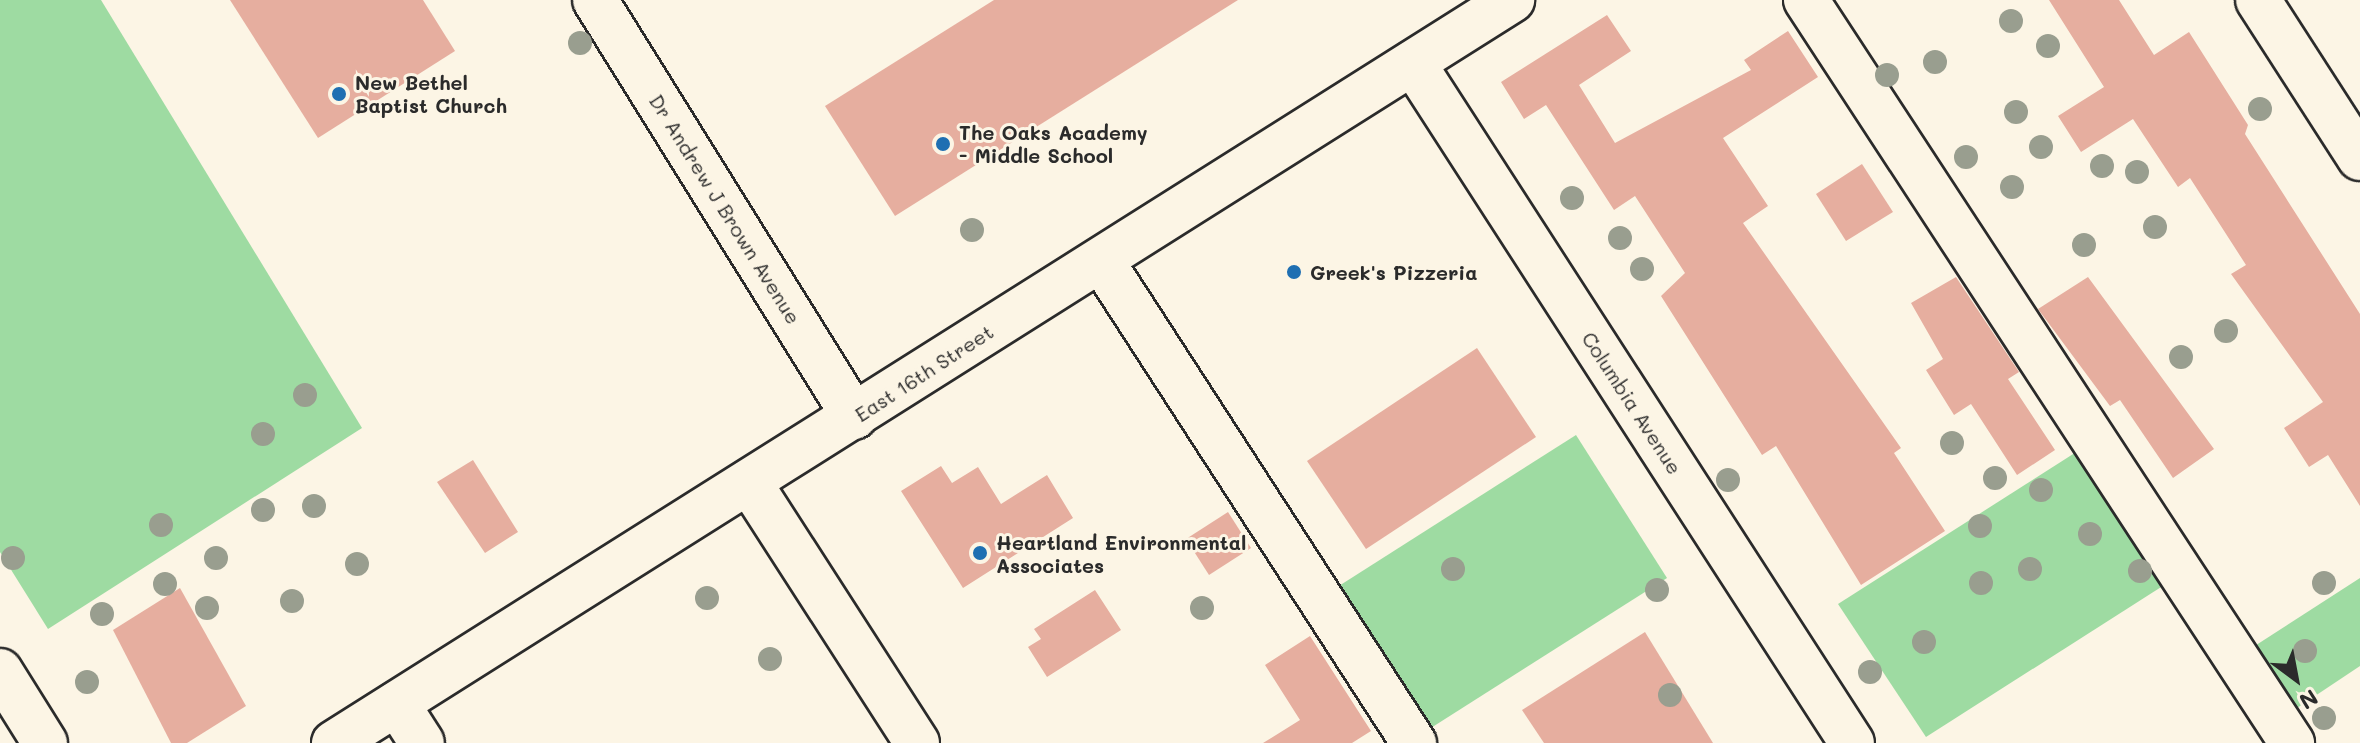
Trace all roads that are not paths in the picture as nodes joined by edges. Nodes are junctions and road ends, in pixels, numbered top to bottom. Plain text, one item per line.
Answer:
1 (595, 0) edge
2 (1512, 0) edge
3 (1806, 0) edge
4 (2258, 0) edge
5 (1413, 63) junction
6 (2360, 158) edge
7 (1101, 260) junction
8 (855, 417) junction
9 (749, 482) junction
10 (0, 671) edge
11 (397, 704) junction
12 (45, 743) edge
13 (334, 743) edge
14 (422, 743) edge
15 (917, 743) edge
16 (1414, 743) edge
17 (1852, 743) edge
18 (2292, 743) edge

1 - 8 main road, Dr Andrew J Brown Avenue
2 - 5 main road, East 16th Street
3 - 18 main road
4 - 6 main road
5 - 7 main road, East 16th Street
5 - 17 main road, Columbia Avenue
7 - 8 main road, East 16th Street
7 - 16 main road
8 - 9 main road, East 16th Street
9 - 11 main road, East 16th Street
9 - 15 main road
10 - 12 main road
11 - 13 main road, East 16th Street
11 - 14 main road

